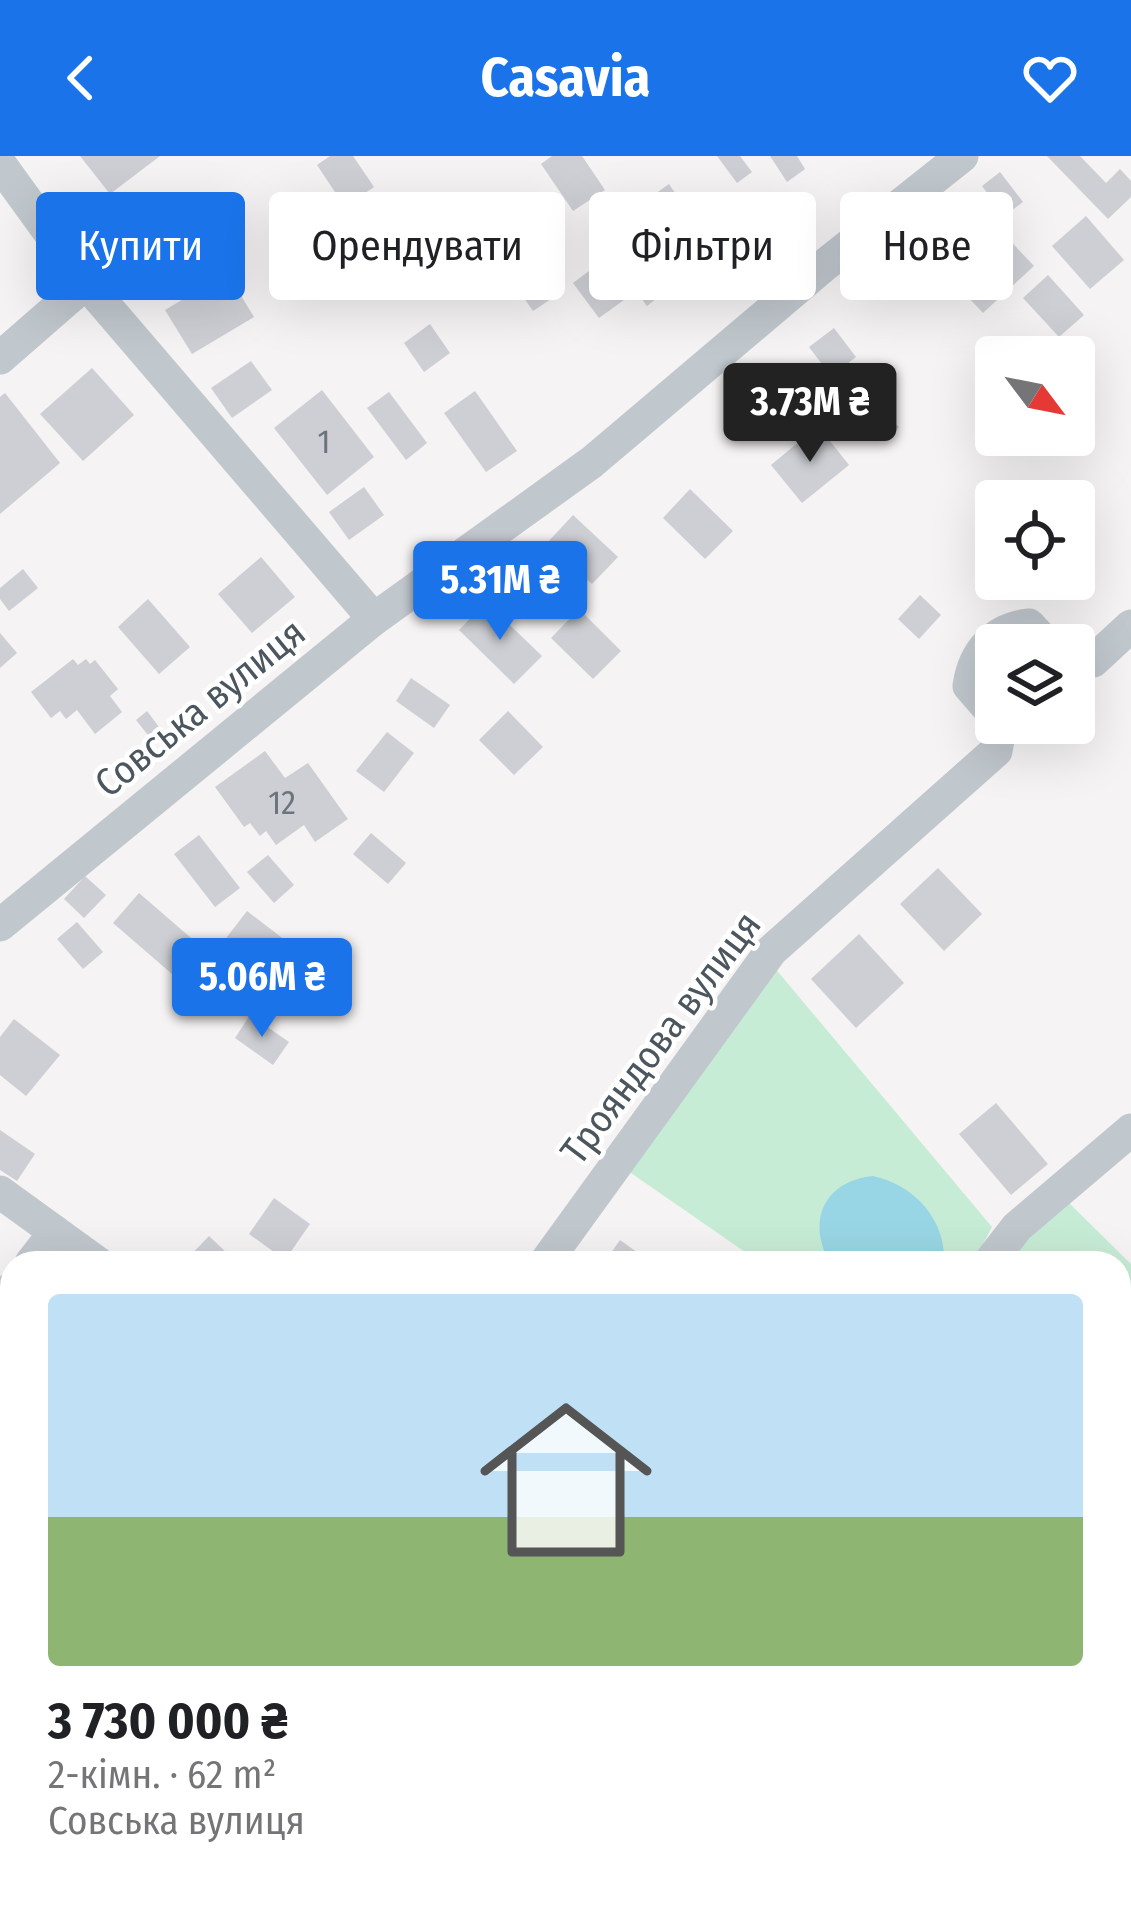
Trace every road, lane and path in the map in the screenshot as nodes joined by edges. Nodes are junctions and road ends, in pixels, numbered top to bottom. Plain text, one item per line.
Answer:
1 (962, 156) edge
2 (0, 164) edge
3 (36, 214) edge
4 (67, 300) edge
5 (100, 300) edge
6 (0, 358) edge
7 (374, 619) junction
8 (1131, 626) edge
9 (975, 657) edge
10 (1095, 659) edge
11 (975, 693) edge
12 (996, 744) edge
13 (0, 925) edge
14 (1131, 1130) edge
15 (0, 1192) edge
16 (55, 1232) junction
17 (41, 1251) edge
18 (81, 1251) edge
19 (554, 1251) edge
20 (998, 1251) edge

1 - 7 street, Совська вулиця
2 - 3 street
4 - 6 street
5 - 7 street
7 - 13 street, Совська вулиця
8 - 10 street
9 - 11 street, Трояндова вулиця
12 - 19 street, Трояндова вулиця
14 - 20 street
15 - 16 street
16 - 17 street
16 - 18 street

